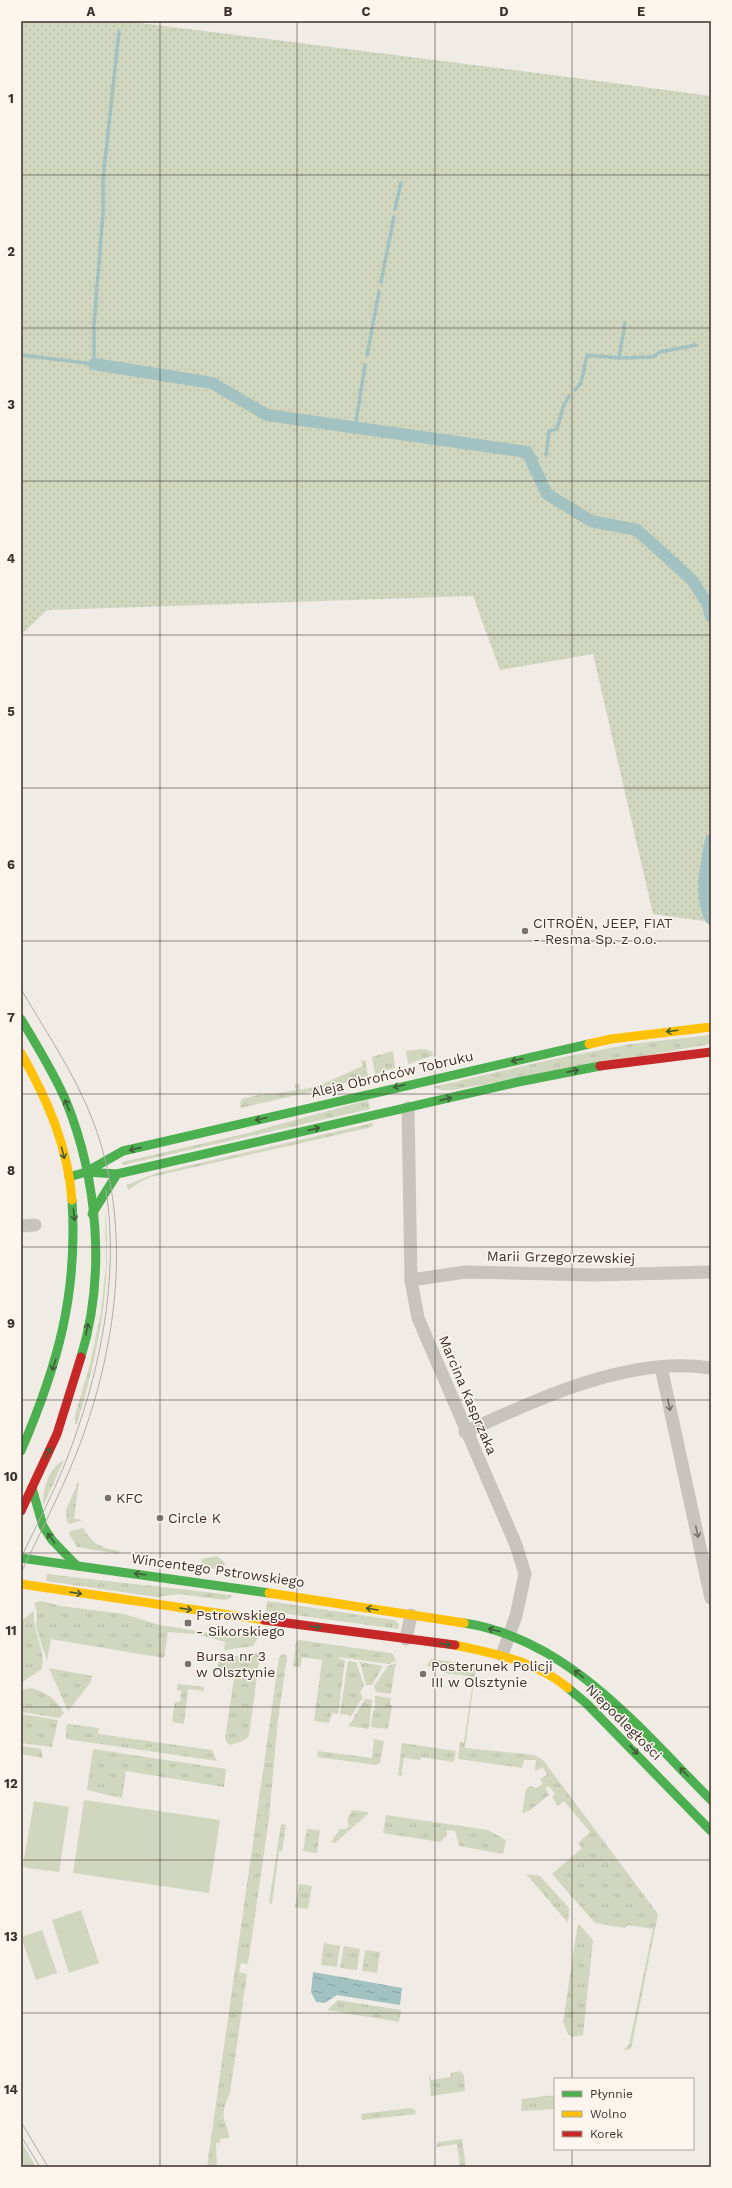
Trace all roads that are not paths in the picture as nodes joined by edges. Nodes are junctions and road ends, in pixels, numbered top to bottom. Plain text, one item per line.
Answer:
1 (21, 1019) edge
2 (711, 1027) edge
3 (711, 1052) edge
4 (21, 1053) edge
5 (408, 1108) junction
6 (86, 1172) junction
7 (117, 1174) junction
8 (69, 1176) junction
9 (92, 1214) junction
10 (35, 1225) dead end
11 (21, 1226) edge
12 (711, 1272) edge
13 (411, 1280) junction
14 (661, 1367) junction
15 (711, 1368) edge
16 (465, 1432) junction
17 (21, 1450) edge
18 (32, 1488) junction
19 (21, 1511) edge
20 (21, 1558) edge
21 (77, 1566) junction
22 (21, 1584) edge
23 (711, 1598) edge
24 (411, 1615) junction
25 (510, 1634) junction
26 (406, 1639) junction
27 (502, 1655) junction
28 (711, 1800) edge
29 (711, 1831) edge

6 -> 1 main road
2 -> 6 main road, Aleja Obrońców Tobruku
5 -> 3 main road, Aleja Obrońców Tobruku
4 -> 8 main road
7 -> 5 main road, Aleja Obrońców Tobruku
5 - 13 street, Marcina Kasprzaka
6 - 7 main road, Aleja Obrońców Tobruku
6 - 8 main road, Aleja Obrońców Tobruku
6 - 9 main road
7 - 9 main road
8 -> 17 main road
18 -> 9 main road
10 - 11 street
12 - 13 street, Marii Grzegorzewskiej
13 - 16 street, Marcina Kasprzaka
14 - 15 street
14 - 16 street
14 -> 23 street
16 - 25 street, Marcina Kasprzaka
18 - 19 main road
21 -> 18 main road
20 - 21 main road, Wincentego Pstrowskiego
24 -> 21 main road, Wincentego Pstrowskiego
22 -> 26 main road
25 -> 24 main road, Wincentego Pstrowskiego
24 - 26 street
25 - 27 street, Marcina Kasprzaka
28 -> 25 main road, Niepodległości
26 -> 27 main road
27 -> 29 main road, Niepodległości

